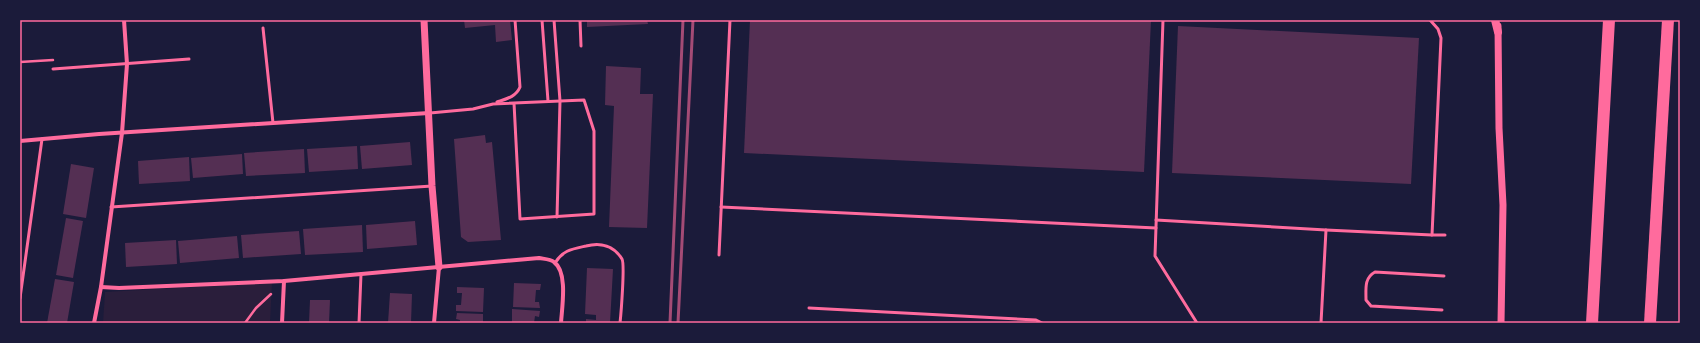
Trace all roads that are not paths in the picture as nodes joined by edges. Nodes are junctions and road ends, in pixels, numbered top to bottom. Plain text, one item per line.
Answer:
1 (124, 20) edge
2 (424, 20) edge
3 (515, 20) edge
4 (542, 20) edge
5 (554, 20) edge
6 (580, 20) edge
7 (730, 20) edge
8 (1163, 20) edge
9 (1430, 20) edge
10 (1494, 20) edge
11 (1498, 20) edge
12 (1609, 20) edge
13 (1668, 20) edge
14 (263, 28) dead end
15 (1498, 32) junction
16 (581, 46) dead end
17 (189, 59) dead end
18 (127, 64) junction
19 (53, 69) dead end
20 (548, 101) junction
21 (560, 101) junction
22 (514, 103) junction
23 (493, 104) junction
24 (430, 113) junction
25 (272, 124) junction
26 (122, 133) junction
27 (42, 139) junction
28 (20, 141) edge
29 (432, 186) junction
30 (111, 207) junction
31 (721, 207) junction
32 (557, 217) junction
33 (1156, 220) junction
34 (1156, 228) junction
35 (1326, 230) junction
36 (1432, 235) junction
37 (1445, 235) dead end
38 (719, 255) dead end
39 (555, 263) junction
40 (439, 267) junction
41 (361, 274) junction
42 (1444, 276) dead end
43 (284, 281) junction
44 (101, 287) junction
45 (20, 298) edge
46 (809, 308) dead end
47 (1442, 310) dead end
48 (94, 323) edge
49 (282, 323) edge
50 (359, 323) edge
51 (434, 323) edge
52 (561, 323) edge
53 (620, 323) edge
54 (1042, 323) edge
55 (1197, 323) edge
56 (1321, 323) edge
57 (1502, 323) edge
58 (1592, 323) edge
59 (1650, 323) edge

1 - 18 street
2 - 24 street
3 - 23 lane
4 - 20 lane
5 - 21 lane
6 - 16 lane
7 - 31 lane
8 - 33 lane
9 - 36 lane
10 - 15 main road
11 - 15 street
12 - 58 highway
13 - 59 highway
14 - 25 lane
15 - 57 street
17 - 18 lane
18 - 19 lane
18 - 26 street
20 - 21 lane
20 - 22 lane
21 - 32 lane
21 - 32 lane
22 - 23 lane
22 - 32 lane
23 - 24 lane
24 - 25 street
24 - 29 street
25 - 26 street
26 - 27 street
26 - 30 street
27 - 28 street
27 - 45 lane
29 - 30 lane
29 - 40 street
30 - 44 street
31 - 34 lane
31 - 38 lane
33 - 34 lane
33 - 35 lane
34 - 55 lane
35 - 36 lane
35 - 56 lane
36 - 37 lane
39 - 40 street
39 - 52 street
39 - 53 lane
40 - 41 street
40 - 51 street
41 - 43 street
41 - 50 lane
42 - 47 lane
43 - 44 street
43 - 49 street
44 - 48 street
46 - 54 lane

